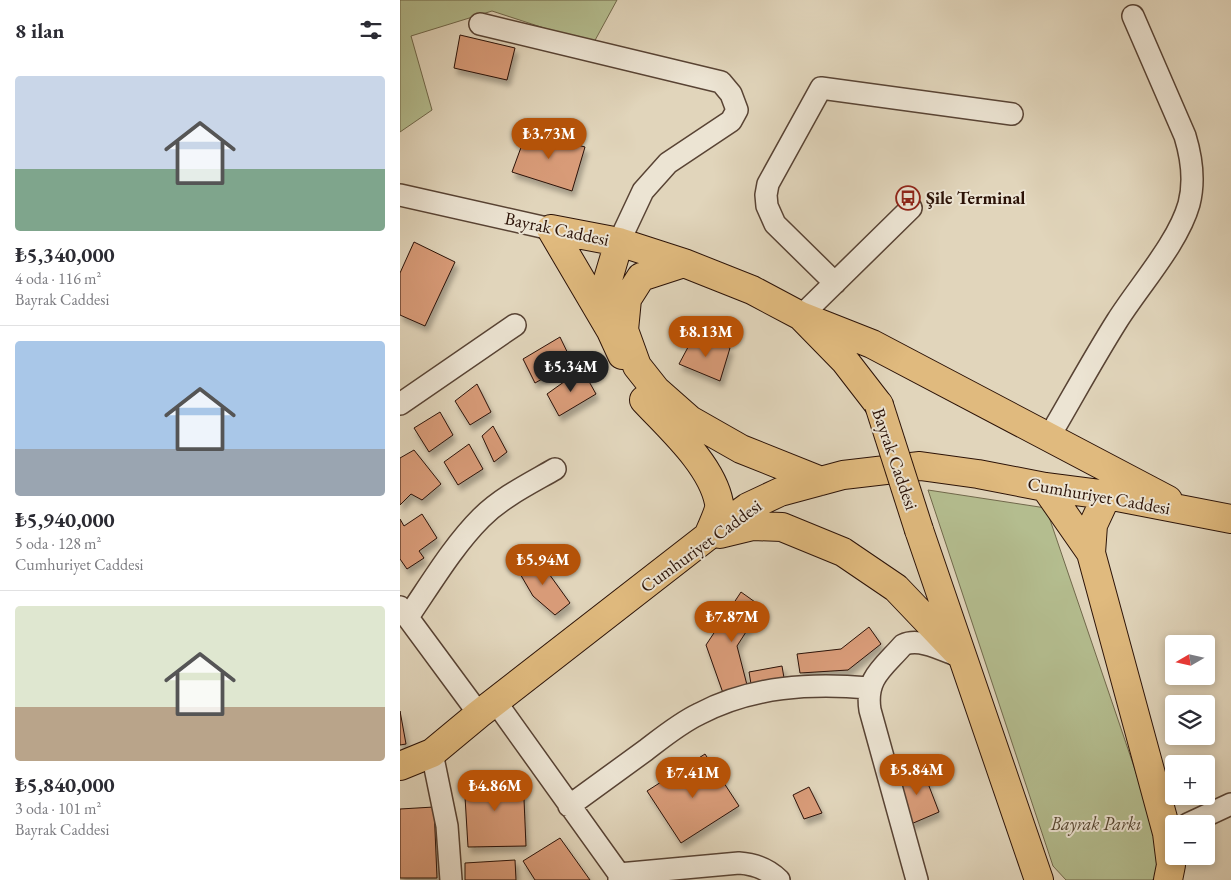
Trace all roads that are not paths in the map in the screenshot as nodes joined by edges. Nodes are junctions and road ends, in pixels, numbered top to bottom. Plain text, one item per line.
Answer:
1 (1133, 16) dead end
2 (480, 24) dead end
3 (1012, 114) dead end
4 (400, 195) edge
5 (910, 208) dead end
6 (550, 229) junction
7 (619, 242) junction
8 (684, 263) junction
9 (835, 283) junction
10 (801, 316) junction
11 (515, 325) dead end
12 (611, 331) junction
13 (400, 404) edge
14 (1049, 437) junction
15 (555, 469) dead end
16 (821, 481) junction
17 (1045, 487) junction
18 (1107, 496) junction
19 (1189, 512) junction
20 (1231, 520) edge
21 (708, 536) junction
22 (1091, 553) junction
23 (404, 612) edge
24 (963, 658) junction
25 (869, 688) junction
26 (487, 708) junction
27 (432, 753) junction
28 (400, 766) edge
29 (1231, 804) edge
30 (569, 806) junction
31 (1172, 815) edge
32 (1207, 815) edge
33 (1171, 865) edge
34 (619, 877) edge
35 (451, 880) edge
36 (779, 880) edge
37 (917, 880) edge
38 (1039, 880) edge
39 (1168, 880) edge

1 - 14 street
2 - 7 street
3 - 9 street
4 - 6 street, Bayrak Caddesi
5 - 9 street
6 - 7 main road, Bayrak Caddesi
6 - 12 main road
7 - 8 main road, Bayrak Caddesi
7 - 12 main road
8 - 10 main road, Bayrak Caddesi
8 - 16 main road
9 - 10 street
10 - 14 main road
10 - 24 main road, Bayrak Caddesi, bridge
11 - 13 street
12 - 21 main road
14 - 19 main road
15 - 23 street
16 - 17 main road, Cumhuriyet Caddesi
16 - 21 main road, Cumhuriyet Caddesi
17 - 18 main road, Cumhuriyet Caddesi
17 - 22 main road
18 - 19 main road, Cumhuriyet Caddesi
18 - 22 main road
19 - 20 main road, Cumhuriyet Caddesi
21 - 24 main road
21 - 26 main road, Cumhuriyet Caddesi
22 - 31 main road
23 - 26 street
24 - 25 street
24 - 38 main road, Bayrak Caddesi
25 - 30 street
25 - 37 street
26 - 27 main road, Cumhuriyet Caddesi
26 - 30 street
27 - 28 main road, Cumhuriyet Caddesi
27 - 35 street
29 - 32 street
30 - 34 street
33 - 39 main road
34 - 36 street

